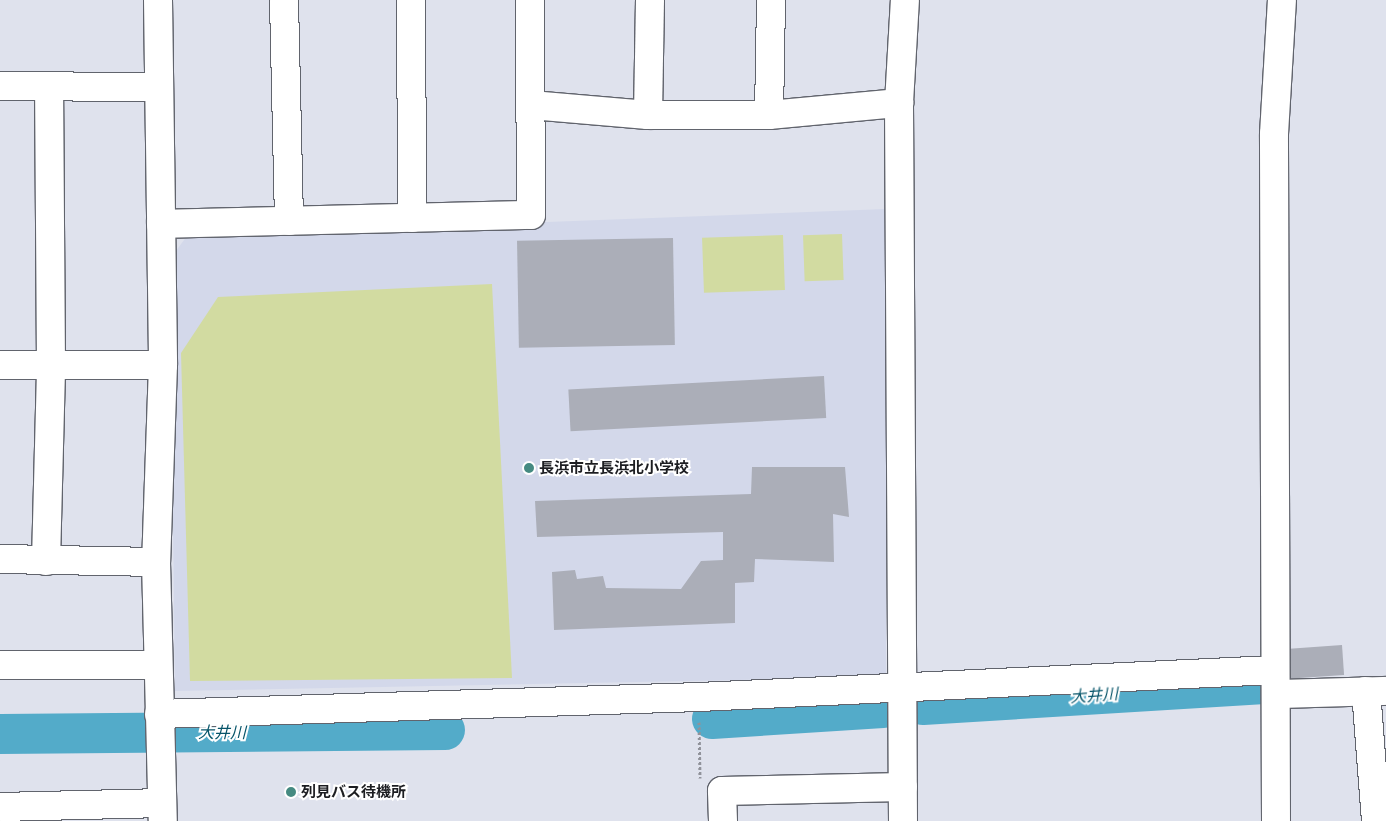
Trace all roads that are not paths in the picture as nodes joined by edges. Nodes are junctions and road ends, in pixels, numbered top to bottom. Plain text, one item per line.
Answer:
1 (158, 0) edge
2 (284, 0) edge
3 (411, 0) edge
4 (530, 0) edge
5 (650, 0) edge
6 (771, 0) edge
7 (905, 0) edge
8 (1282, 0) edge
9 (0, 86) edge
10 (49, 86) junction
11 (159, 88) junction
12 (899, 103) junction
13 (531, 105) junction
14 (648, 115) junction
15 (769, 115) junction
16 (412, 218) junction
17 (289, 221) junction
18 (161, 224) junction
19 (162, 365) junction
20 (0, 366) edge
21 (51, 366) junction
22 (0, 560) edge
23 (46, 560) junction
24 (156, 562) junction
25 (0, 665) edge
26 (158, 665) junction
27 (1275, 682) junction
28 (903, 687) junction
29 (1376, 691) edge
30 (159, 726) junction
31 (903, 787) junction
32 (0, 807) edge
33 (162, 812) edge
34 (723, 821) edge
35 (903, 821) edge
36 (1276, 821) edge
37 (1376, 821) edge

1 - 11 street
2 - 17 street
3 - 16 street
4 - 13 street
5 - 14 street
6 - 15 street
7 - 12 street
8 - 27 street
9 - 10 street
10 - 11 street
10 - 21 street
11 - 18 street
12 - 15 street
12 - 28 street
13 - 14 street
13 - 16 street
14 - 15 street
16 - 17 street
17 - 18 street
18 - 19 street
19 - 21 street
19 - 24 street
20 - 21 street
21 - 23 street
22 - 23 street
23 - 24 street
24 - 26 street
25 - 26 street
26 - 30 street
27 - 28 street
27 - 29 street
27 - 36 street
28 - 30 street
28 - 31 street
29 - 37 street
30 - 33 street
31 - 34 street
31 - 35 street
32 - 33 street

